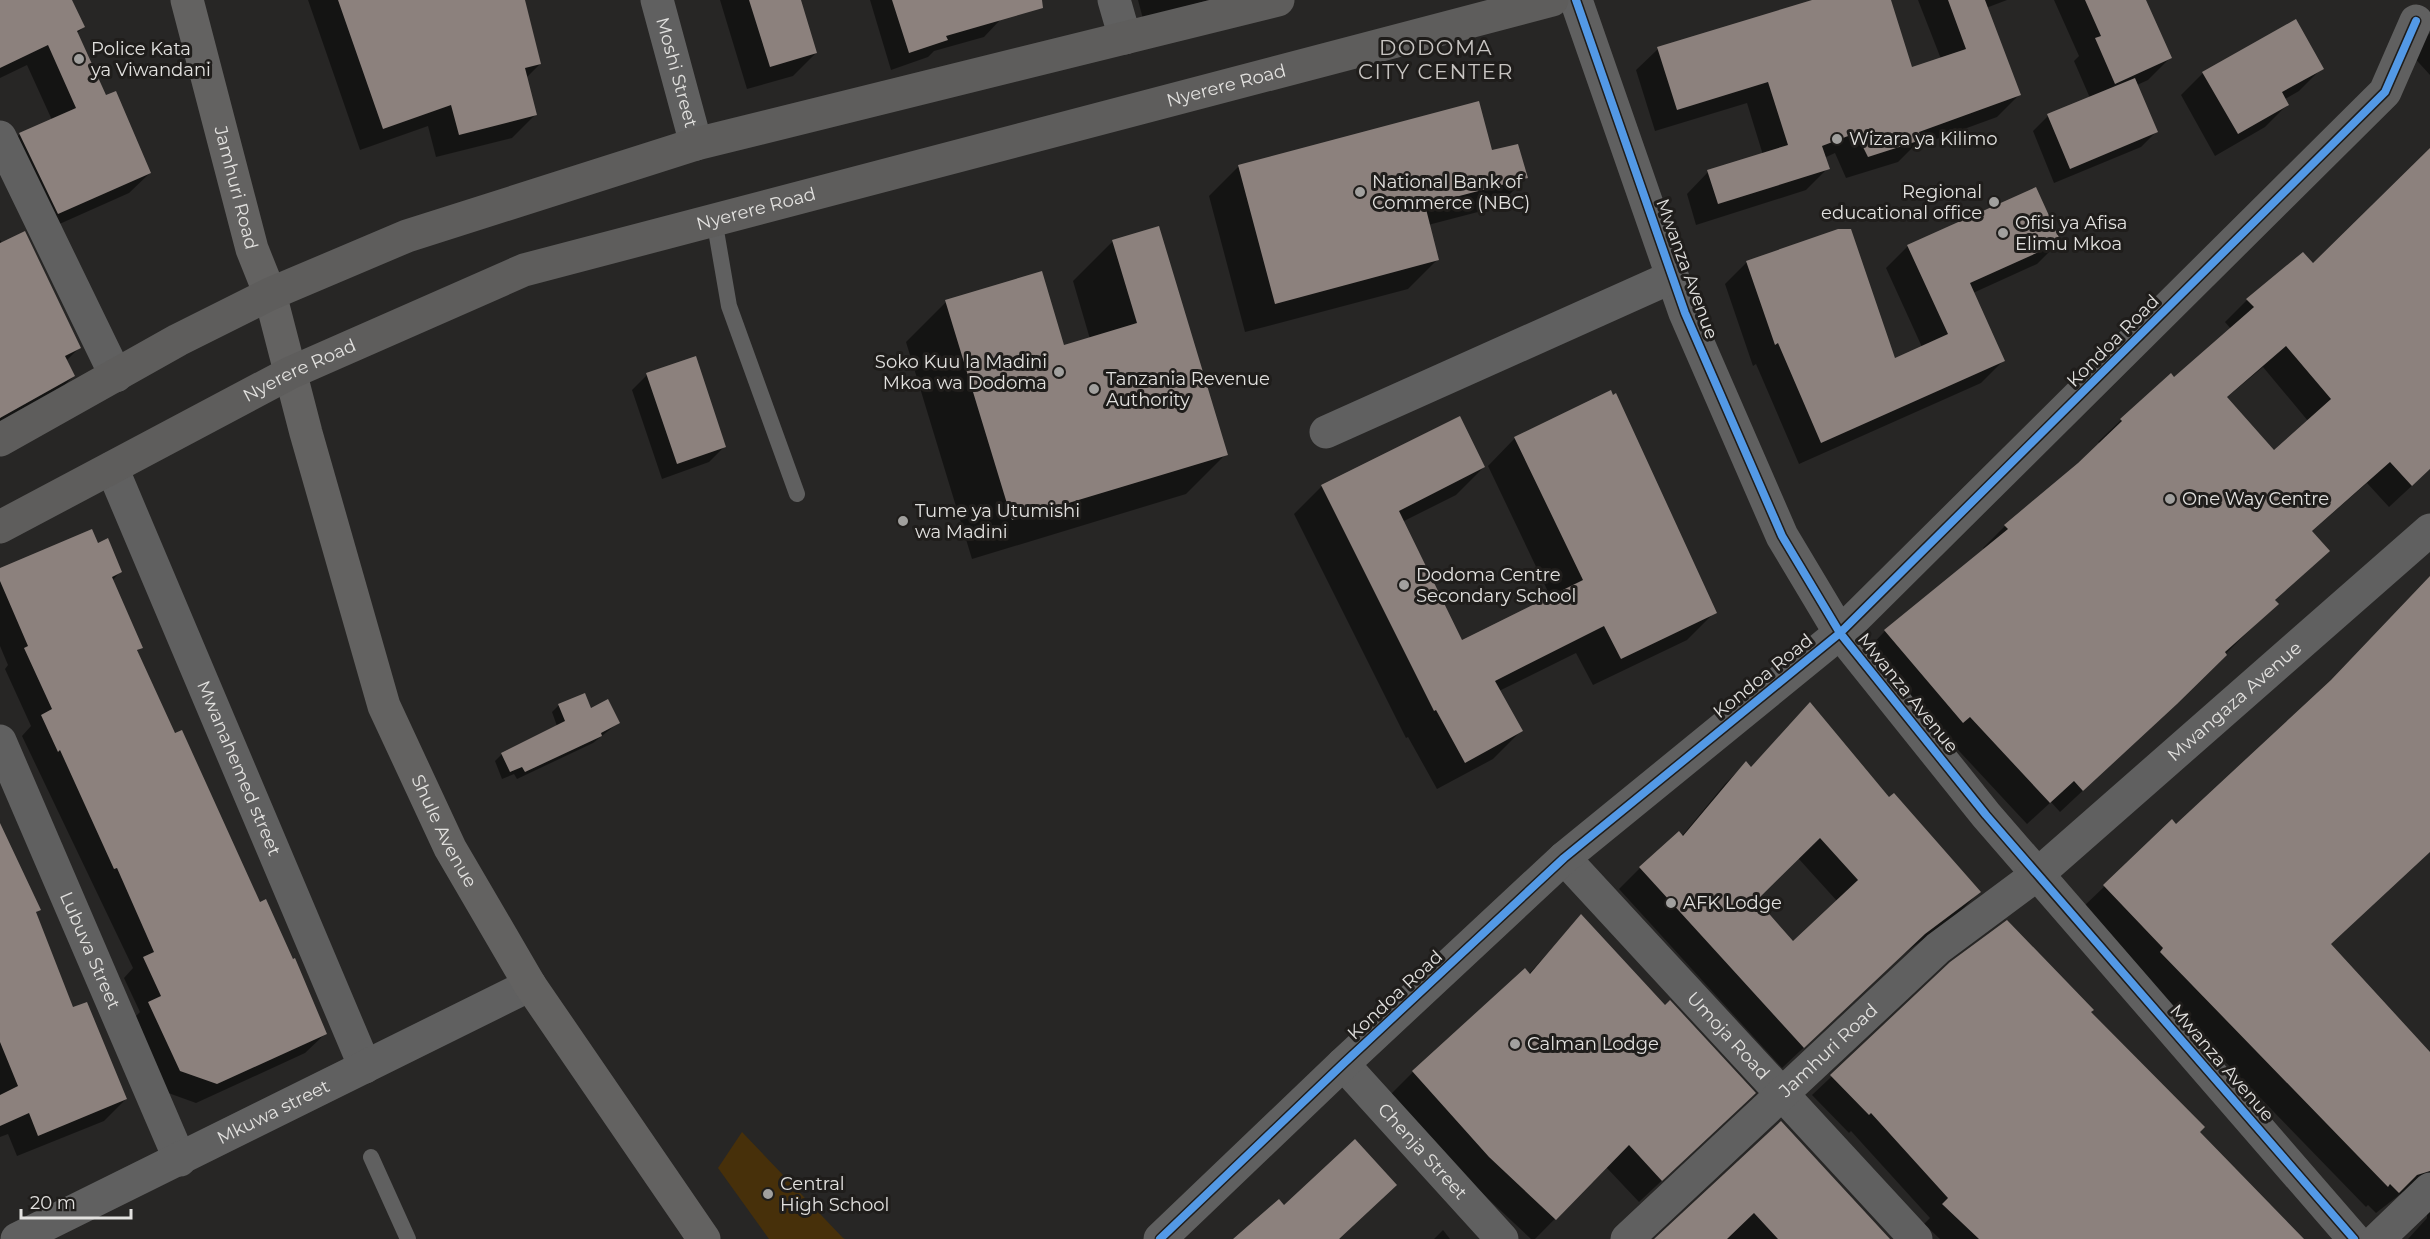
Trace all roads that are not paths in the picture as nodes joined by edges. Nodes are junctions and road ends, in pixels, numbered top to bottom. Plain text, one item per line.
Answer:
1 (187, 0) edge
2 (657, 0) edge
3 (1114, 0) edge
4 (1278, 0) edge
5 (1552, 0) edge
6 (1576, 0) edge
7 (2419, 20) edge
8 (1125, 38) junction
9 (0, 136) edge
10 (696, 144) junction
11 (714, 219) junction
12 (1672, 277) junction
13 (270, 294) junction
14 (290, 373) junction
15 (116, 376) junction
16 (1326, 432) dead end
17 (0, 440) edge
18 (112, 468) junction
19 (797, 494) dead end
20 (0, 527) edge
21 (2429, 535) edge
22 (1840, 633) junction
23 (0, 741) edge
24 (1564, 858) junction
25 (2039, 873) junction
26 (530, 986) junction
27 (1343, 1064) junction
28 (365, 1068) junction
29 (1782, 1094) junction
30 (371, 1157) dead end
31 (180, 1160) junction
32 (2430, 1189) edge
33 (17, 1239) edge
34 (408, 1239) edge
35 (704, 1239) edge
36 (1160, 1239) edge
37 (1502, 1239) edge
38 (1627, 1239) edge
39 (1916, 1239) edge
40 (2354, 1239) edge
41 (2378, 1239) edge

1 - 13 main road, Jamhuri Road
2 - 10 street, Moshi Street
3 - 8 street
4 - 8 highway
5 - 11 highway, Nyerere Road
6 - 12 street, Mwanza Avenue
7 - 22 street, Kondoa Road
8 - 10 highway
9 - 15 street
10 - 13 highway
11 - 14 highway, Nyerere Road
11 - 19 lane
12 - 16 street
12 - 22 street, Mwanza Avenue
13 - 14 main road, Jamhuri Road
13 - 15 highway
14 - 18 highway, Nyerere Road
14 - 26 main road, Shule Avenue
15 - 17 highway
18 - 20 highway, Nyerere Road
18 - 28 street, Mwanahemed street
21 - 25 street, Mwangaza Avenue
22 - 24 street, Kondoa Road
22 - 25 street, Mwanza Avenue
23 - 31 street, Lubuva Street
24 - 27 street, Kondoa Road
24 - 29 street, Umoja Road
25 - 29 street, Jamhuri Road
25 - 40 street, Mwanza Avenue
26 - 28 street, Mkuwa street
26 - 35 main road, Shule Avenue
27 - 36 street, Kondoa Road
27 - 37 street, Chenja Street
28 - 31 street, Mkuwa street
29 - 38 street, Jamhuri Road
29 - 39 street, Umoja Road
30 - 34 lane
31 - 33 street, Mkuwa street
32 - 41 street

